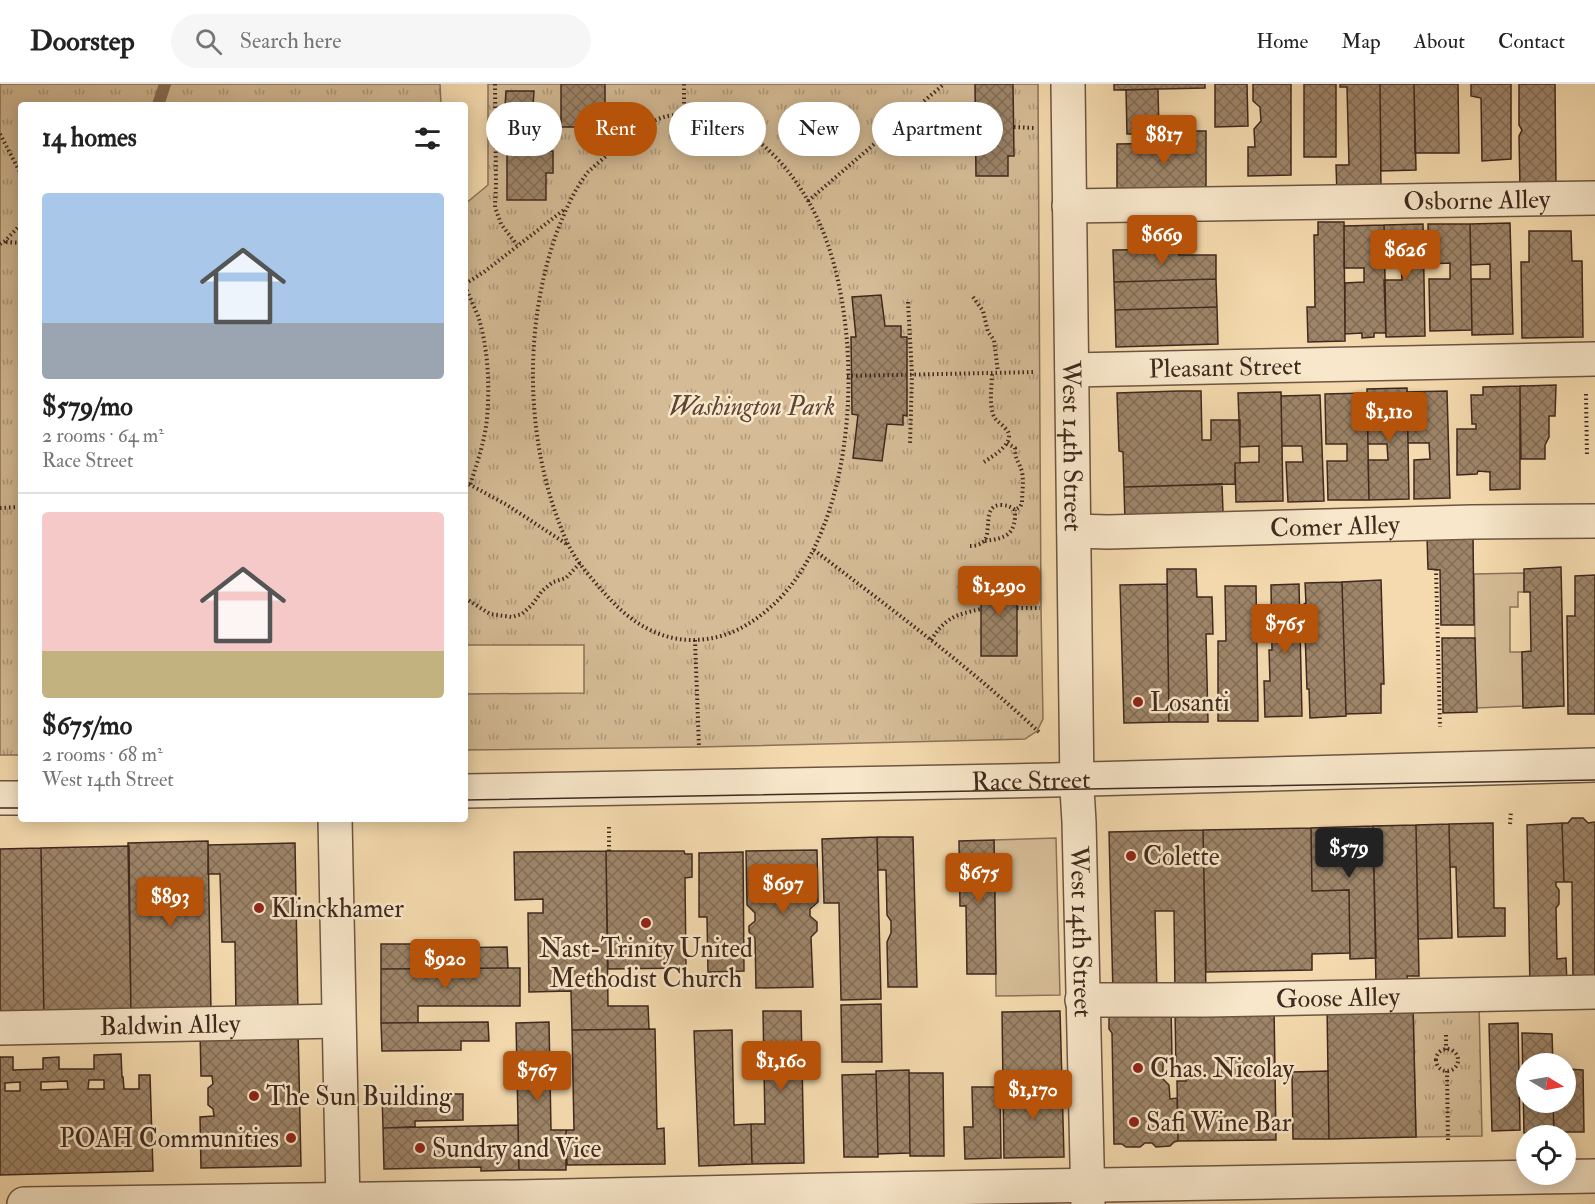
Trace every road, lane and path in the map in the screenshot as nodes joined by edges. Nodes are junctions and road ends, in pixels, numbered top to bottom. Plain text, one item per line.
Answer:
1 (495, 84) edge
2 (684, 84) edge
3 (944, 84) edge
4 (1068, 84) edge
5 (684, 102) edge
6 (922, 102) edge
7 (669, 116) edge
8 (1014, 128) dead end
9 (1038, 128) dead end
10 (0, 134) edge
11 (872, 146) edge
12 (766, 148) edge
13 (18, 168) edge
14 (1595, 198) edge
15 (808, 201) junction
16 (1070, 206) junction
17 (566, 208) junction
18 (18, 227) edge
19 (5, 242) junction
20 (18, 243) edge
21 (0, 244) edge
22 (517, 245) junction
23 (468, 283) edge
24 (468, 292) edge
25 (973, 297) dead end
26 (908, 302) dead end
27 (1595, 359) edge
28 (1072, 370) junction
29 (992, 372) junction
30 (998, 372) junction
31 (1040, 372) dead end
32 (912, 374) junction
33 (848, 376) junction
34 (1586, 392) dead end
35 (1007, 443) junction
36 (910, 445) dead end
37 (1587, 457) dead end
38 (984, 462) dead end
39 (470, 485) joint
40 (18, 507) edge
41 (0, 508) edge
42 (1015, 510) junction
43 (1595, 521) edge
44 (1074, 531) junction
45 (985, 541) junction
46 (568, 545) junction
47 (970, 546) dead end
48 (814, 550) junction
49 (580, 563) junction
50 (1436, 569) dead end
51 (468, 600) edge
52 (1041, 608) dead end
53 (981, 609) dead end
54 (1017, 609) dead end
55 (695, 640) junction
56 (931, 640) junction
57 (1440, 727) dead end
58 (1042, 736) dead end
59 (699, 747) dead end
60 (1595, 765) edge
61 (1078, 779) junction
62 (468, 791) edge
63 (0, 798) edge
64 (18, 798) edge
65 (1511, 811) dead end
66 (335, 822) edge
67 (1510, 824) dead end
68 (609, 827) dead end
69 (609, 850) dead end
70 (1595, 992) edge
71 (1082, 1000) junction
72 (338, 1021) junction
73 (0, 1028) edge
74 (1446, 1034) dead end
75 (1446, 1050) junction
76 (1448, 1071) junction
77 (1448, 1147) dead end
78 (1595, 1176) edge
79 (1087, 1195) edge
80 (343, 1201) edge
81 (24, 1204) edge

1 - 22 path
2 - 5 path
3 - 6 path
4 - 16 street, West 14th Street
7 - 17 path
8 - 9 path
10 - 13 path
11 - 15 path
12 - 15 path
14 - 16 street, Osborne Alley
15 - 33 path
16 - 28 street, West 14th Street
17 - 22 path
17 - 46 path
18 - 19 path
19 - 20 path
19 - 21 path
22 - 23 path
24 - 39 path
25 - 30 path
26 - 32 path
27 - 28 street, Pleasant Street
28 - 44 street, West 14th Street
29 - 30 path
29 - 32 path
29 - 35 path
30 - 31 path
32 - 33 path
32 - 36 path
33 - 48 path
34 - 37 path
35 - 38 path
35 - 42 path
39 - 46 path
40 - 41 path
42 - 45 path
42 - 45 path
43 - 44 street, Comer Alley
44 - 61 street, West 14th Street
45 - 47 path
46 - 49 path
48 - 55 path
48 - 56 path
49 - 51 path
49 - 55 path
50 - 57 path
52 - 54 path
53 - 56 path
55 - 59 path
56 - 58 path
60 - 61 street, Race Street
61 - 62 street, Race Street
61 - 71 street, West 14th Street
63 - 64 street
65 - 67 path
66 - 72 street
68 - 69 path
70 - 71 street, Goose Alley
71 - 79 street, West 14th Street
72 - 73 street, Baldwin Alley
72 - 80 street
74 - 75 path
75 - 76 path
75 - 76 path
76 - 77 path
78 - 79 street
79 - 80 street
80 - 81 street

